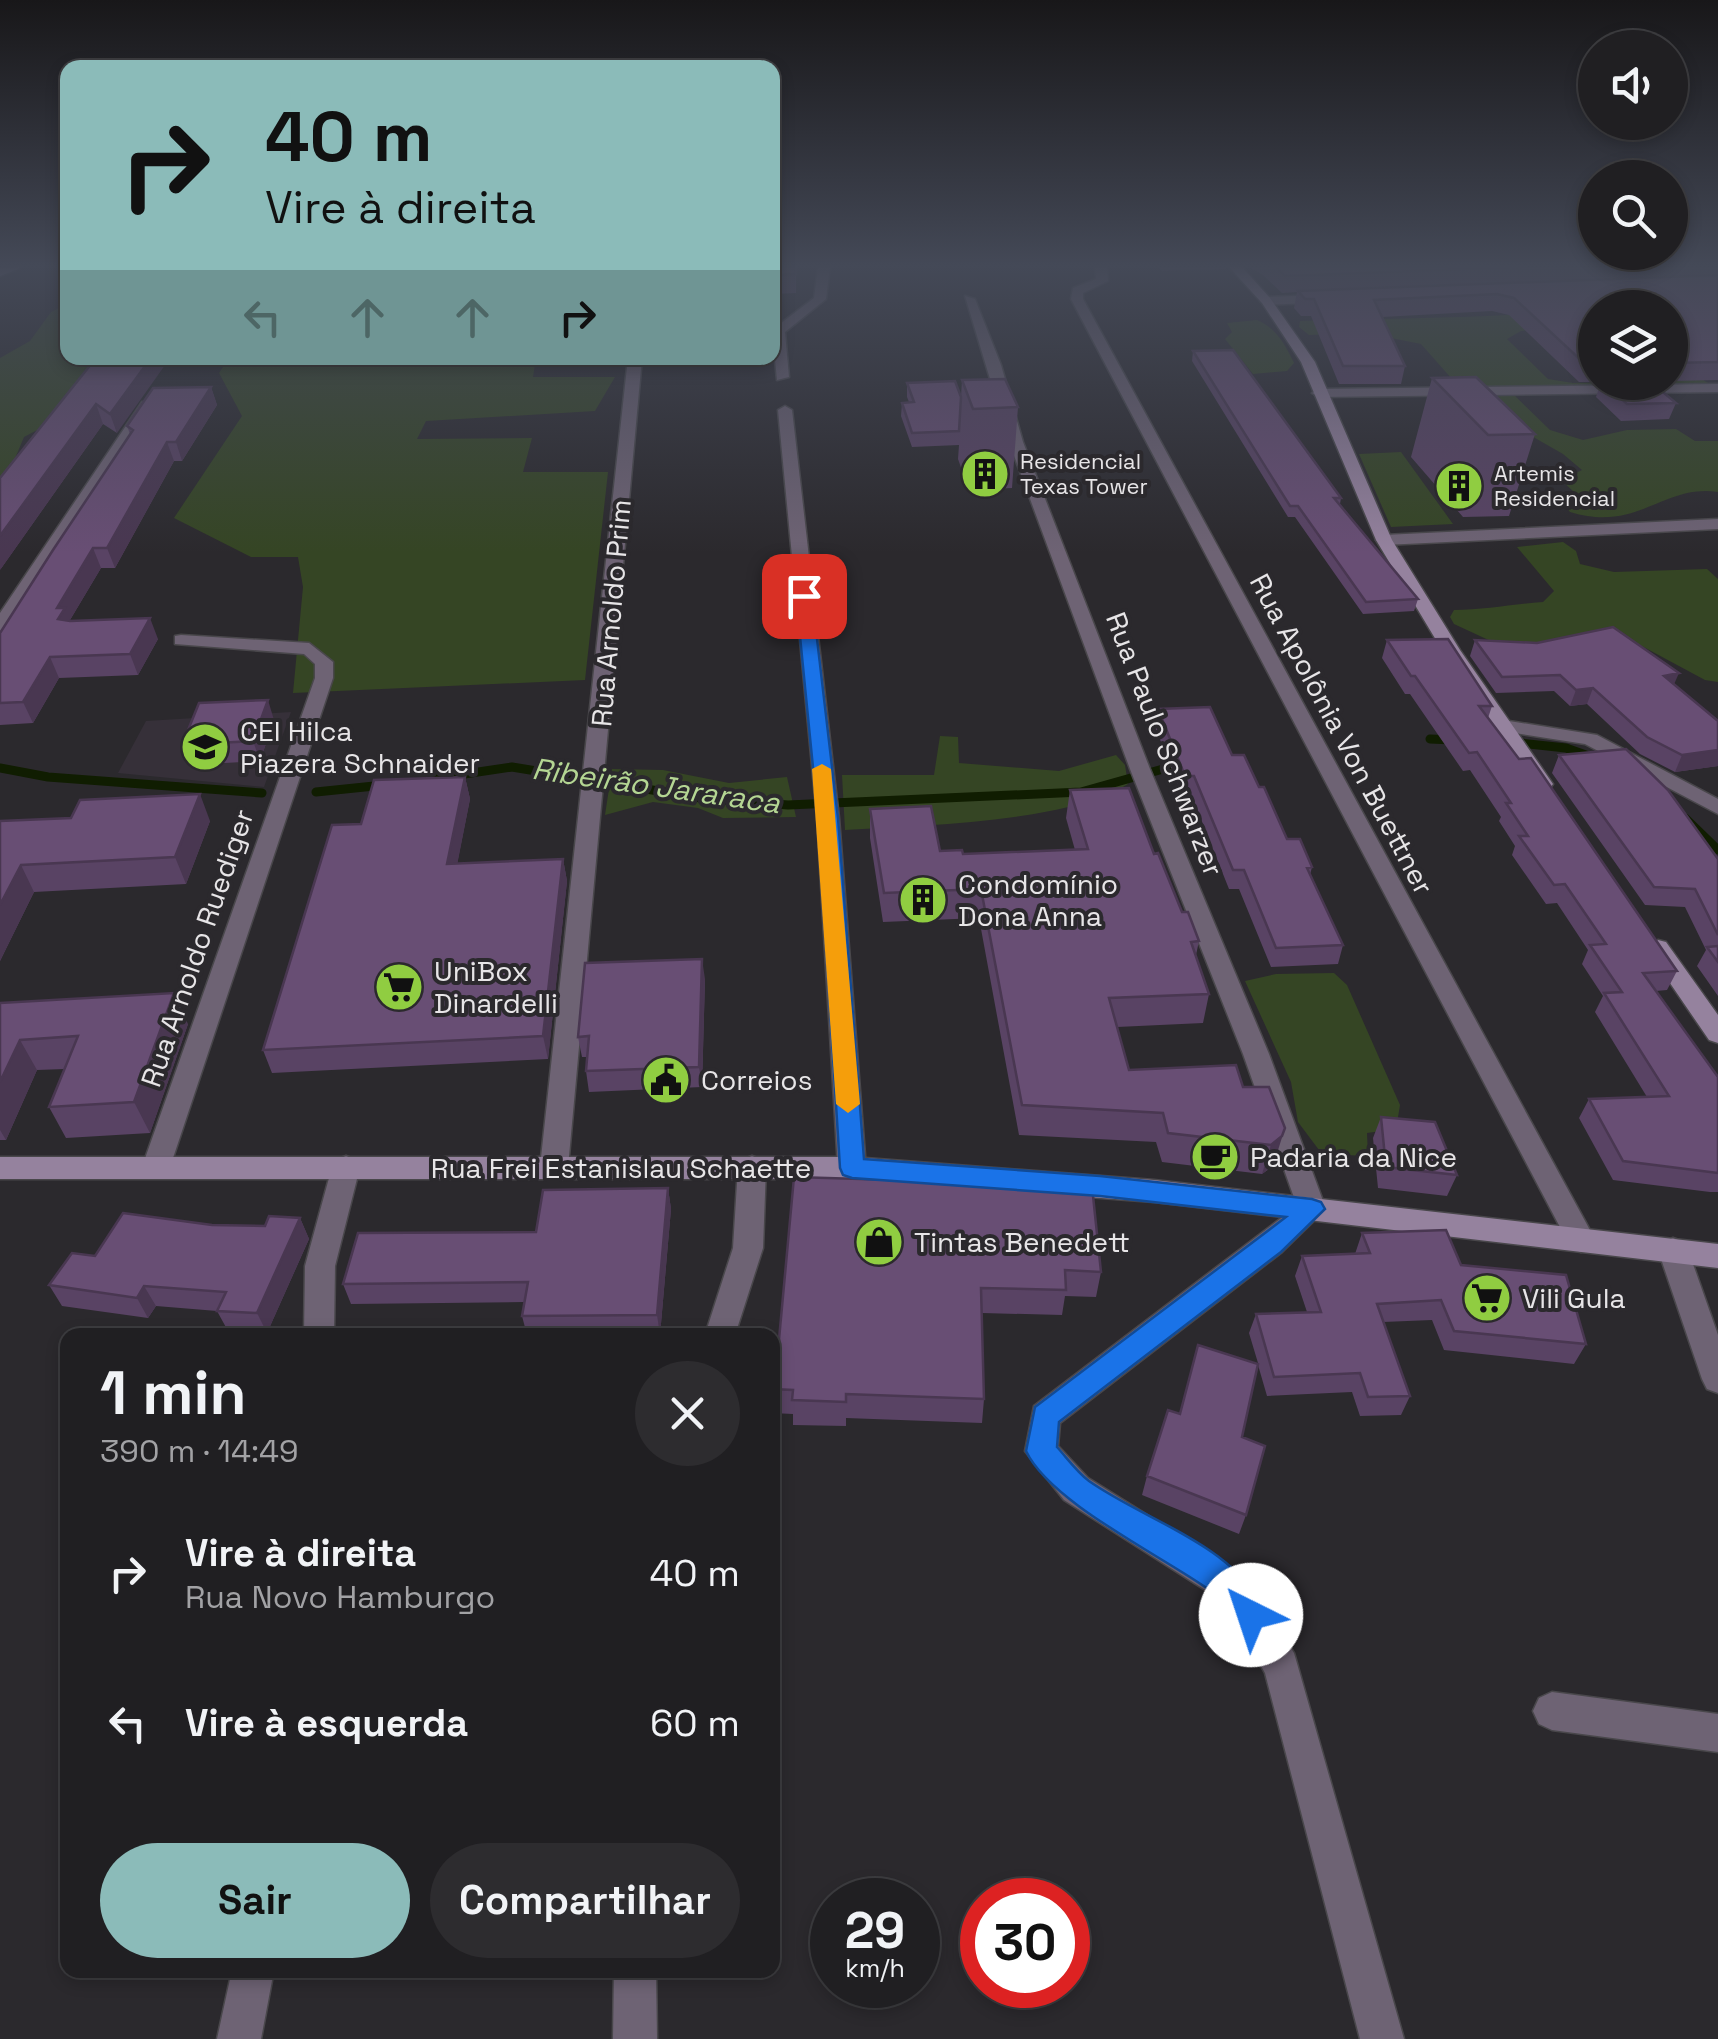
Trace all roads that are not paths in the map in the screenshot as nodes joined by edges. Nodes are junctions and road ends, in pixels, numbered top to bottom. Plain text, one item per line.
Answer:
1 (781, 362) edge
2 (993, 362) edge
3 (1112, 362) edge
4 (1308, 362) edge
5 (634, 365) edge
6 (782, 377) dead end
7 (1718, 388) edge
8 (158, 389) edge
9 (1320, 393) junction
10 (785, 410) dead end
11 (1718, 524) edge
12 (1384, 540) junction
13 (0, 626) edge
14 (182, 640) dead end
15 (1510, 736) junction
16 (1718, 808) edge
17 (1562, 810) edge
18 (1649, 936) edge
19 (1718, 1034) edge
20 (156, 1167) junction
21 (0, 1168) edge
22 (346, 1168) junction
23 (554, 1168) junction
24 (752, 1168) junction
25 (852, 1168) junction
26 (1312, 1209) junction
27 (1581, 1240) junction
28 (1673, 1250) junction
29 (1718, 1256) edge
30 (318, 1328) edge
31 (722, 1328) edge
32 (1718, 1379) edge
33 (1552, 1711) dead end
34 (1718, 1732) edge
35 (251, 1978) edge
36 (635, 1978) edge
37 (238, 2039) edge
38 (635, 2039) edge
39 (1382, 2039) edge

1 - 6 street
2 - 26 street, Rua Paulo Schwarzer
3 - 27 street, Rua Apolônia Von Buettner
4 - 9 street
5 - 23 street, Rua Arnoldo Prim
7 - 9 street
8 - 13 street
9 - 12 street
10 - 25 street
11 - 12 street
12 - 15 street
14 - 20 street, Rua Arnoldo Ruediger
15 - 16 street
15 - 17 street
18 - 19 street
20 - 21 street, Rua Frei Estanislau Schaette
20 - 22 street, Rua Frei Estanislau Schaette
22 - 23 street, Rua Frei Estanislau Schaette
22 - 30 street
23 - 24 street, Rua Frei Estanislau Schaette
24 - 25 street, Rua Frei Estanislau Schaette
24 - 31 street
25 - 26 street, Rua Frei Estanislau Schaette
26 - 27 street, Rua Frei Estanislau Schaette
26 - 39 street
27 - 28 street, Rua Frei Estanislau Schaette
28 - 29 street, Rua Frei Estanislau Schaette
28 - 32 street
33 - 34 street
35 - 37 street
36 - 38 street

